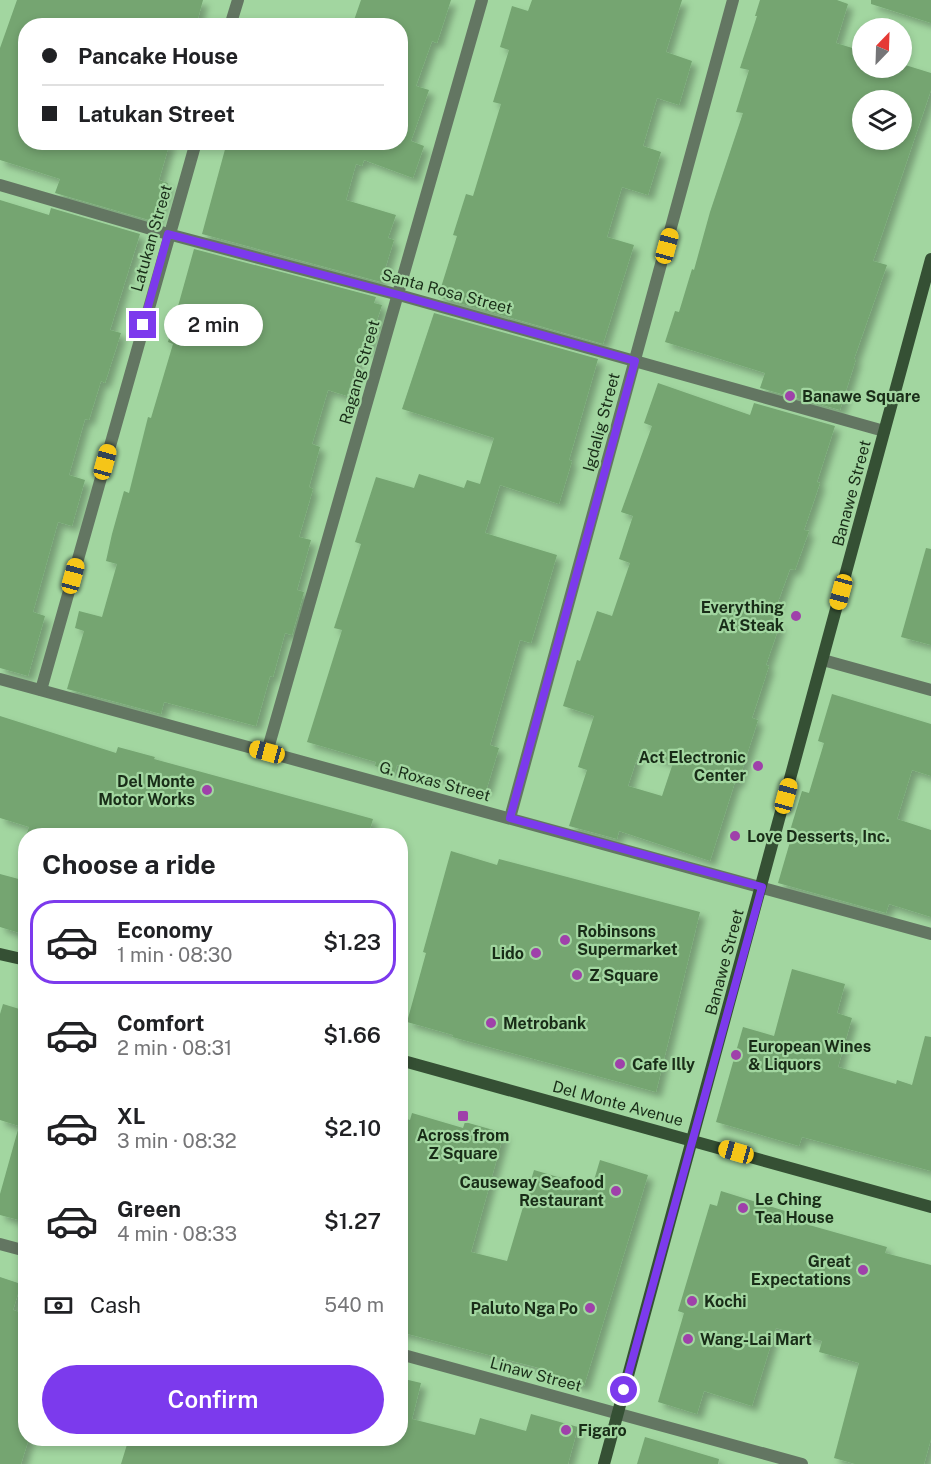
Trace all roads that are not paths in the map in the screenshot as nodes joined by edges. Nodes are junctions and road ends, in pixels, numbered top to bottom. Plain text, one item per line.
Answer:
1 (238, 0) edge
2 (482, 0) edge
3 (733, 0) edge
4 (232, 18) edge
5 (193, 150) edge
6 (0, 185) edge
7 (168, 234) junction
8 (931, 259) edge
9 (399, 295) junction
10 (635, 361) junction
11 (884, 431) junction
12 (822, 660) junction
13 (0, 679) edge
14 (41, 690) junction
15 (931, 690) edge
16 (267, 752) junction
17 (510, 818) junction
18 (762, 887) junction
19 (931, 934) edge
20 (0, 954) edge
21 (18, 958) edge
22 (408, 1062) edge
23 (693, 1140) junction
24 (931, 1207) edge
25 (0, 1244) edge
26 (18, 1249) edge
27 (408, 1356) edge
28 (618, 1413) junction
29 (604, 1464) edge
30 (802, 1464) edge

1 - 4 street
2 - 9 street, Ragang Street
3 - 10 street, Igdalig Street
5 - 7 street, Latukan Street
6 - 7 street, Santa Rosa Street
7 - 9 street, Santa Rosa Street
7 - 14 street, Latukan Street
8 - 11 main road, Banawe Street
9 - 10 street, Santa Rosa Street
9 - 16 street, Ragang Street
10 - 11 street, Santa Rosa Street
10 - 17 street, Igdalig Street
11 - 12 main road, Banawe Street
12 - 15 street
12 - 18 main road, Banawe Street
13 - 14 street, G. Roxas Street
14 - 16 street, G. Roxas Street
16 - 17 street, G. Roxas Street
17 - 18 street, G. Roxas Street
18 - 19 street, G. Roxas Street
18 - 23 main road, Banawe Street
20 - 21 main road
22 - 23 main road, Del Monte Avenue
23 - 24 main road, Del Monte Avenue
23 - 28 main road, Banawe Street
25 - 26 street
27 - 28 street, Linaw Street
28 - 29 main road, Banawe Street
28 - 30 street, Linaw Street

